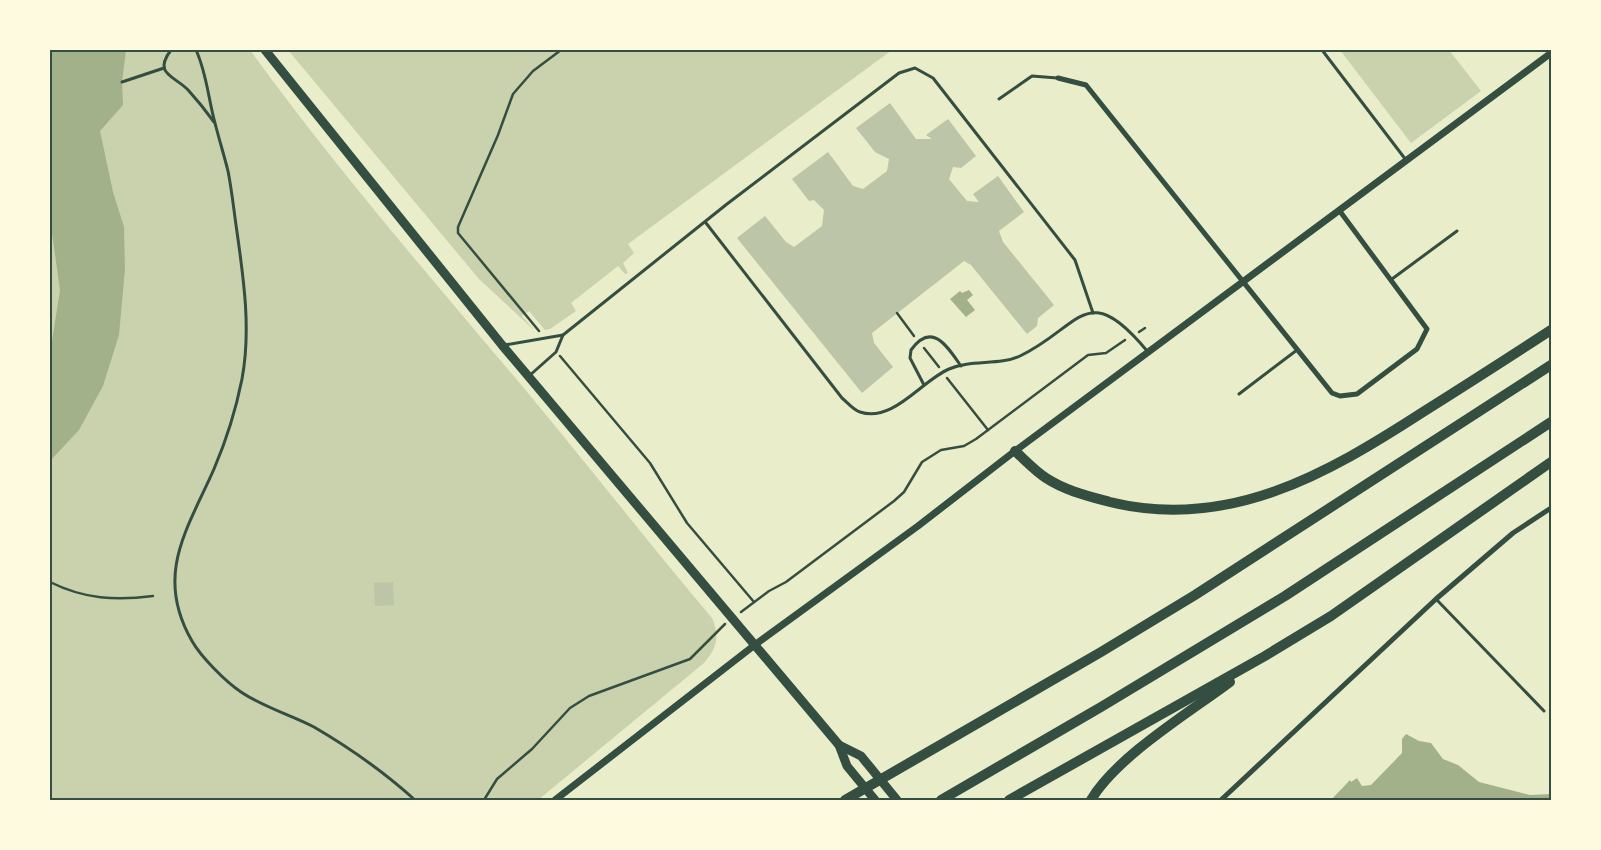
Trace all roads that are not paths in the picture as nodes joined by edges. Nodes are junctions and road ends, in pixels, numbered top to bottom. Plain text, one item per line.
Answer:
1 (170, 50) edge
2 (196, 50) edge
3 (265, 50) edge
4 (1322, 50) edge
5 (1551, 53) edge
6 (164, 68) junction
7 (1058, 78) joint
8 (122, 82) dead end
9 (999, 99) dead end
10 (214, 122) junction
11 (1406, 160) junction
12 (1339, 210) junction
13 (706, 223) junction
14 (1457, 232) dead end
15 (1392, 279) junction
16 (1243, 283) junction
17 (1093, 313) junction
18 (1551, 330) edge
19 (563, 336) junction
20 (502, 345) junction
21 (1297, 350) junction
22 (1149, 352) junction
23 (1551, 365) edge
24 (961, 366) junction
25 (529, 376) junction
26 (924, 385) junction
27 (1239, 394) dead end
28 (1551, 422) edge
29 (1014, 451) junction
30 (1551, 462) edge
31 (1551, 508) edge
32 (1436, 598) junction
33 (756, 644) junction
34 (1265, 656) junction
35 (1544, 712) dead end
36 (839, 745) junction
37 (415, 800) edge
38 (555, 800) edge
39 (845, 800) edge
40 (875, 800) edge
41 (897, 800) edge
42 (940, 800) edge
43 (1009, 800) edge
44 (1091, 800) edge
45 (1221, 800) edge

1 - 6 lane
2 - 10 lane
3 - 20 main road
4 - 11 lane
5 - 11 street
6 - 8 lane
6 - 10 lane
7 - 9 lane
7 - 16 street
10 - 37 lane
11 - 12 street
12 - 15 street
12 - 16 street
13 - 17 lane
13 - 19 lane
13 - 26 lane
14 - 15 lane
15 - 21 street
16 - 21 street
16 - 22 street
17 - 22 lane
17 - 24 lane
18 - 29 highway
19 - 20 lane
19 - 25 lane
20 - 25 main road
21 - 27 lane
22 - 29 street
23 - 39 highway
24 - 26 lane
24 - 26 lane
25 - 33 main road
28 - 42 highway
29 - 33 street
30 - 34 highway
31 - 32 street
32 - 35 lane
32 - 45 street
33 - 36 main road
33 - 38 street
34 - 43 highway
34 - 44 highway
36 - 40 main road
36 - 41 main road

